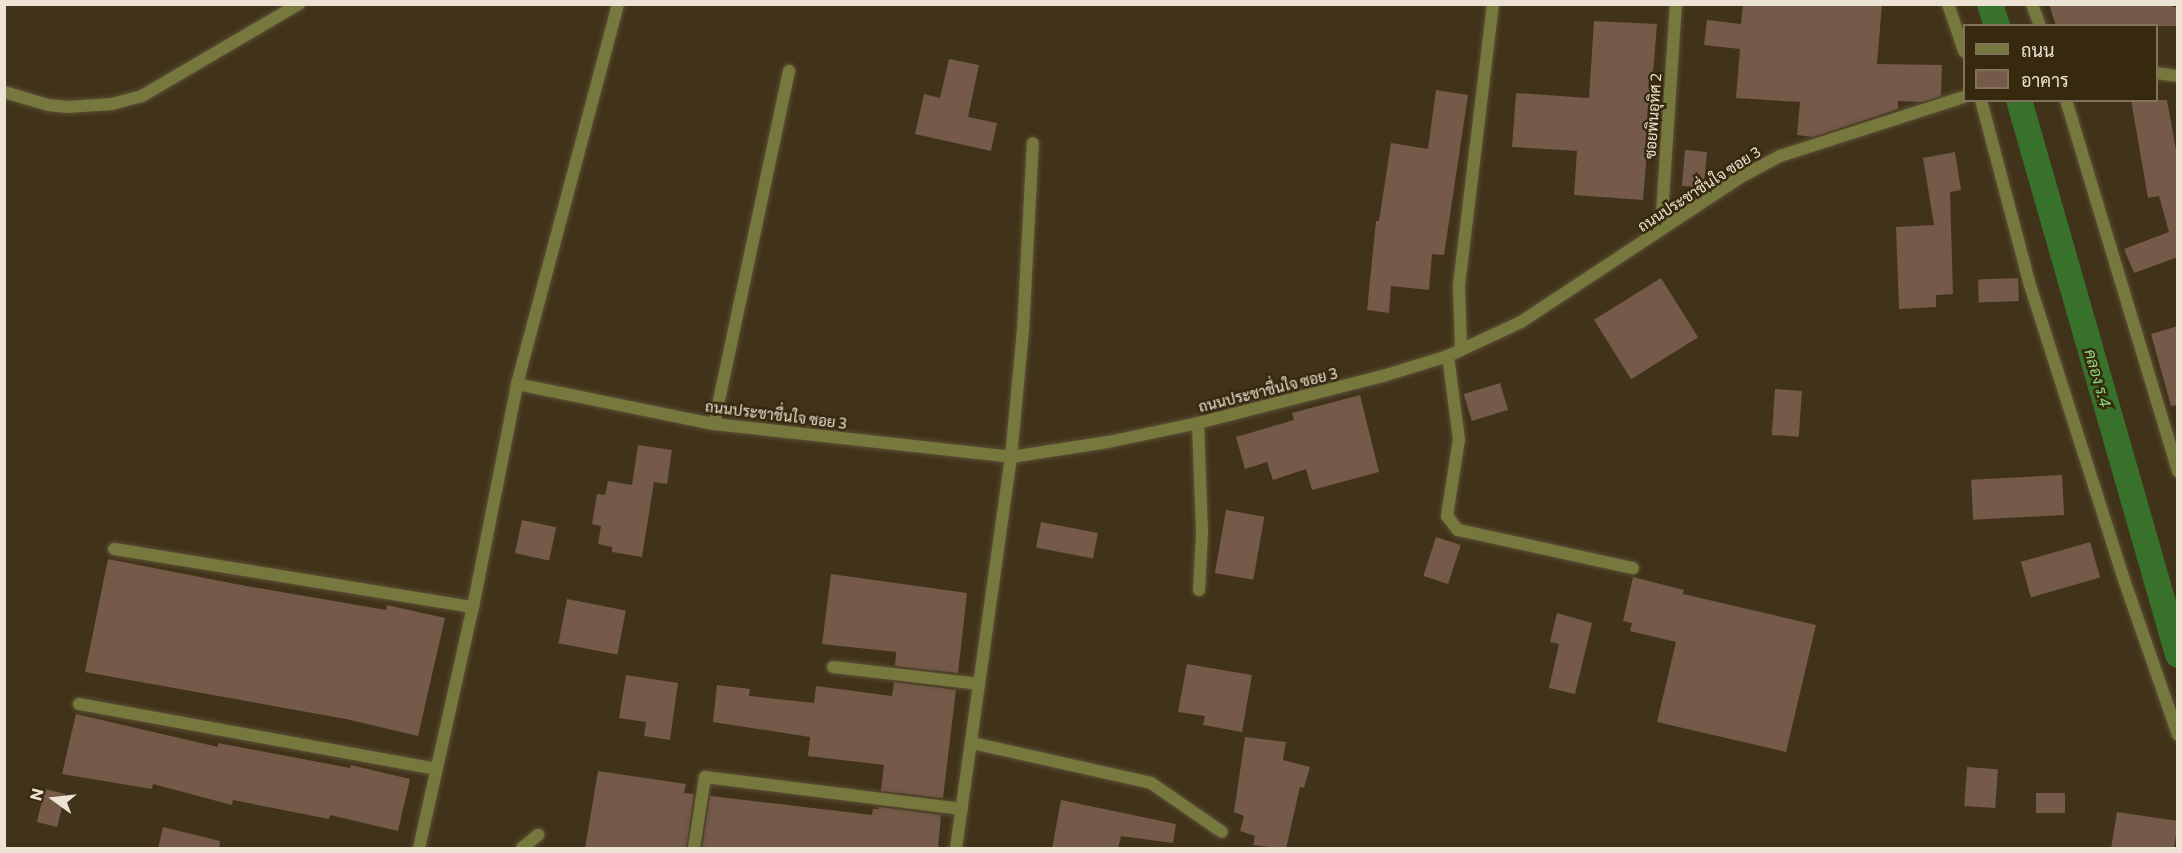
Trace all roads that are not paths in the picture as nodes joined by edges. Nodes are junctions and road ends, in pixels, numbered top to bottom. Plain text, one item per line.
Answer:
1 (299, 4) edge
2 (618, 4) edge
3 (1493, 4) edge
4 (1676, 4) edge
5 (1948, 4) edge
6 (2032, 4) edge
7 (2039, 24) edge
8 (1963, 45) edge
9 (789, 71) dead end
10 (2158, 73) edge
11 (2178, 76) edge
12 (4, 92) edge
13 (1963, 98) edge
14 (1982, 102) edge
15 (2067, 102) edge
16 (1033, 143) dead end
17 (1660, 229) junction
18 (1461, 350) junction
19 (1448, 356) junction
20 (517, 384) junction
21 (1198, 423) junction
22 (714, 424) junction
23 (1011, 457) junction
24 (2178, 471) edge
25 (114, 549) dead end
26 (1633, 568) dead end
27 (1198, 590) dead end
28 (472, 607) junction
29 (833, 667) dead end
30 (979, 684) junction
31 (79, 704) dead end
32 (2178, 735) edge
33 (972, 743) junction
34 (436, 769) junction
35 (962, 809) junction
36 (1222, 832) dead end
37 (538, 835) dead end
38 (419, 849) edge
39 (522, 849) edge
40 (694, 849) edge
41 (956, 849) edge

1 - 12 street
2 - 20 street
3 - 18 street
4 - 17 street, ซอยพินอุทิศ 2
5 - 8 street
6 - 7 street
9 - 22 street
10 - 11 street
13 - 17 street, ถนนประชาชื่นใจ ซอย 3
14 - 32 street
15 - 24 street
16 - 23 street
17 - 18 street, ถนนประชาชื่นใจ ซอย 3
18 - 19 street, ถนนประชาชื่นใจ ซอย 3
19 - 21 street, ถนนประชาชื่นใจ ซอย 3
19 - 26 street
20 - 22 street, ถนนประชาชื่นใจ ซอย 3
20 - 28 street
21 - 23 street, ถนนประชาชื่นใจ ซอย 3
21 - 27 street
22 - 23 street, ถนนประชาชื่นใจ ซอย 3
23 - 30 street
25 - 28 street
28 - 34 street
29 - 30 street
30 - 33 street
31 - 34 street
33 - 35 street
33 - 36 street
34 - 38 street
35 - 40 street
35 - 41 street
37 - 39 street

